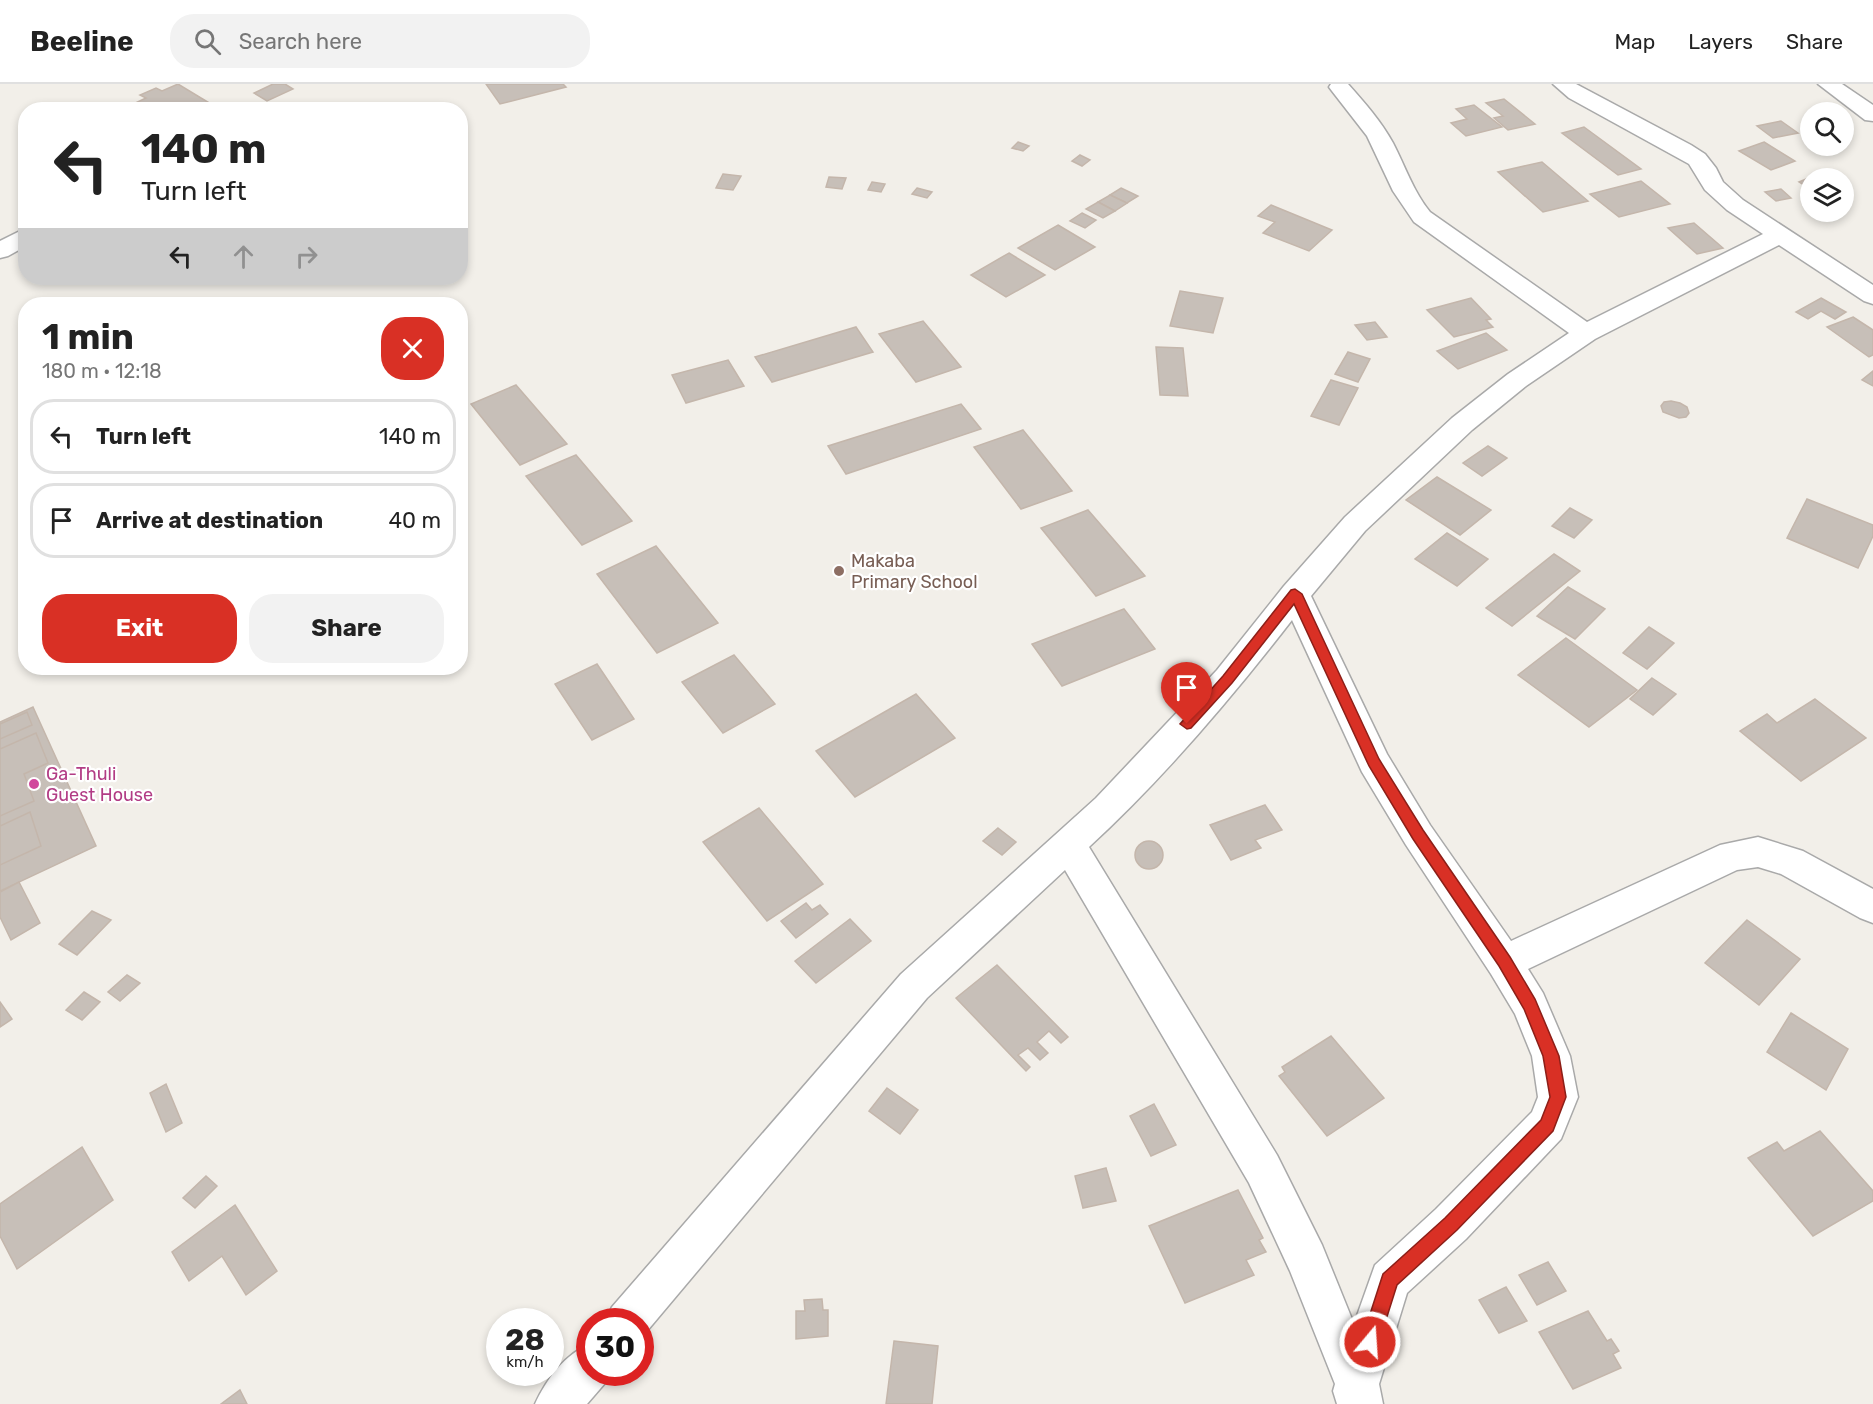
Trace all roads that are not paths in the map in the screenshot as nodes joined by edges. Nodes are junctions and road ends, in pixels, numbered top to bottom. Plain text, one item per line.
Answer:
1 (1563, 84) edge
2 (1828, 84) edge
3 (1339, 87) dead end
4 (1873, 115) edge
5 (1780, 234) junction
6 (18, 241) edge
7 (0, 251) edge
8 (1873, 296) edge
9 (1586, 333) junction
10 (1295, 594) junction
11 (1068, 844) junction
12 (1873, 907) edge
13 (1504, 962) junction
14 (639, 1308) edge
15 (576, 1383) edge
16 (1356, 1397) edge
17 (558, 1404) edge

1 - 5 street
2 - 4 street
3 - 9 street
5 - 8 street
5 - 9 street
6 - 7 street
9 - 10 street
10 - 11 street
10 - 13 street
11 - 14 street
11 - 16 street
12 - 13 street
13 - 16 street
15 - 17 street

